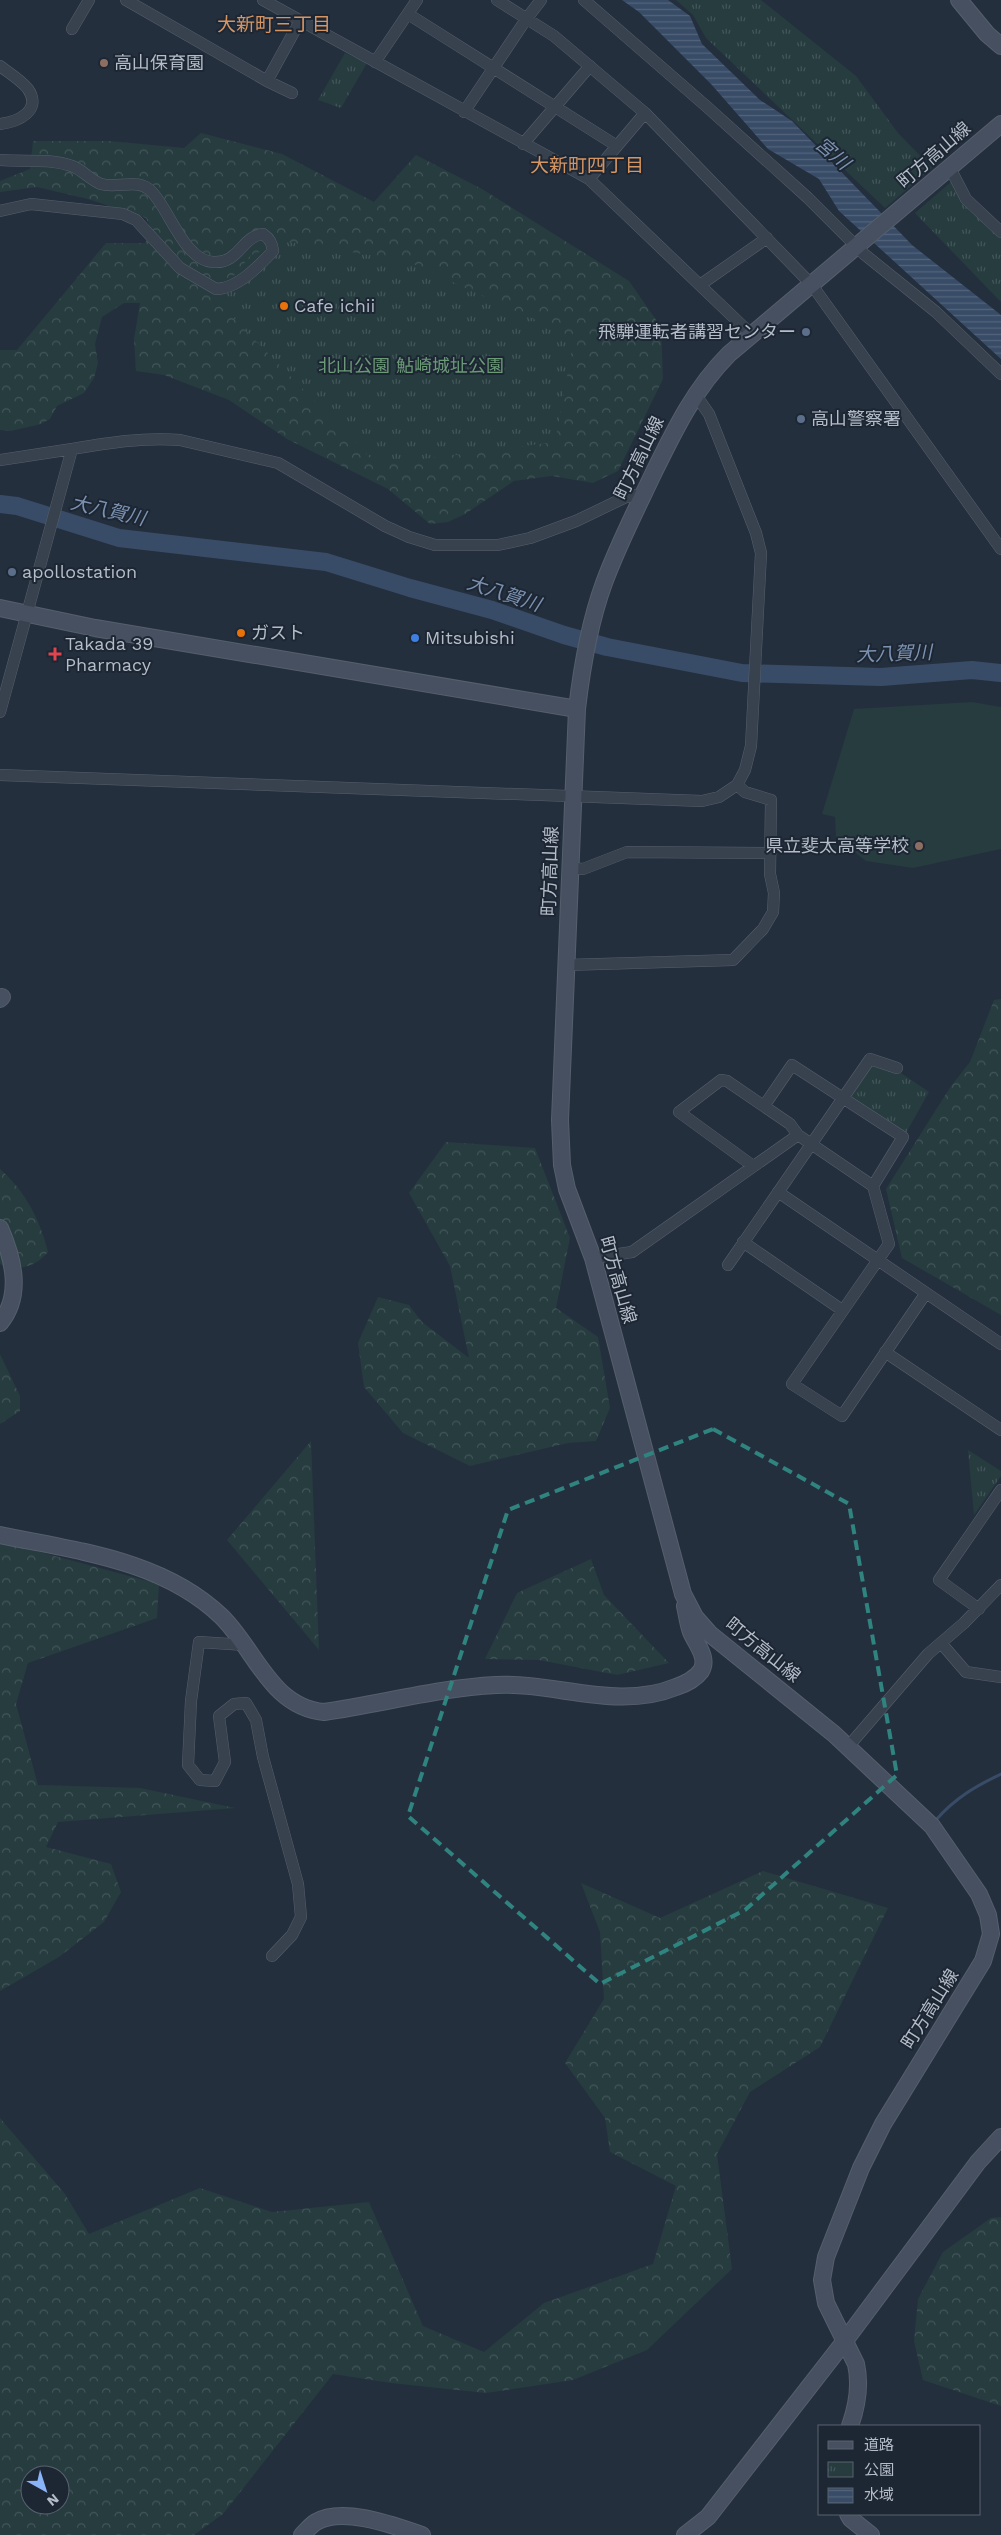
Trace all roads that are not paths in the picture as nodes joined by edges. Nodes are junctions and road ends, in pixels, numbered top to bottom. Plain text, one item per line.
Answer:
1 (90, 0) edge
2 (263, 0) edge
3 (418, 0) edge
4 (497, 0) edge
5 (542, 0) edge
6 (584, 0) edge
7 (959, 0) edge
8 (134, 2) edge
9 (408, 14) junction
10 (527, 18) junction
11 (300, 21) junction
12 (72, 29) dead end
13 (1001, 46) edge
14 (375, 62) junction
15 (0, 66) edge
16 (590, 66) junction
17 (493, 68) junction
18 (266, 81) junction
19 (292, 94) dead end
20 (554, 107) junction
21 (464, 112) junction
22 (645, 113) junction
23 (0, 124) edge
24 (999, 129) edge
25 (523, 144) junction
26 (617, 146) junction
27 (0, 160) edge
28 (947, 171) junction
29 (588, 179) junction
30 (0, 211) edge
31 (1001, 232) edge
32 (767, 238) junction
33 (858, 245) junction
34 (700, 285) junction
35 (812, 285) junction
36 (752, 335) junction
37 (1001, 374) edge
38 (695, 394) junction
39 (72, 449) junction
40 (0, 460) edge
41 (644, 494) junction
42 (1001, 549) edge
43 (0, 608) edge
44 (28, 613) junction
45 (577, 709) junction
46 (0, 712) edge
47 (0, 775) edge
48 (737, 785) junction
49 (574, 798) junction
50 (771, 853) junction
51 (570, 868) junction
52 (566, 965) junction
53 (897, 1068) dead end
54 (843, 1098) junction
55 (764, 1106) junction
56 (798, 1134) junction
57 (812, 1143) junction
58 (753, 1166) junction
59 (873, 1186) junction
60 (778, 1192) junction
61 (0, 1228) edge
62 (743, 1242) junction
63 (593, 1258) junction
64 (876, 1260) junction
65 (728, 1265) dead end
66 (926, 1293) junction
67 (842, 1310) junction
68 (0, 1323) edge
69 (1001, 1344) edge
70 (885, 1352) junction
71 (1001, 1430) edge
72 (1001, 1490) edge
73 (0, 1535) edge
74 (1001, 1585) edge
75 (683, 1594) junction
76 (979, 1609) junction
77 (941, 1643) junction
78 (246, 1645) junction
79 (1001, 1677) edge
80 (847, 1748) junction
81 (996, 1933) edge
82 (272, 1956) dead end
83 (1001, 2137) edge
84 (844, 2342) junction
85 (850, 2425) edge
86 (848, 2515) edge
87 (302, 2535) edge
88 (422, 2535) edge
89 (685, 2535) edge
90 (871, 2535) edge

1 - 12 street
2 - 11 street
3 - 9 street
4 - 10 street
5 - 10 street
6 - 33 street
7 - 13 main road
8 - 18 street
9 - 14 street
9 - 17 street
10 - 16 street
10 - 17 street
11 - 14 street
11 - 18 street
14 - 21 street
15 - 23 street
16 - 20 street
16 - 22 street
17 - 20 street
17 - 21 street
18 - 19 street
20 - 25 street
20 - 26 street
21 - 25 street
22 - 26 street
22 - 32 street
24 - 28 main road, 町方高山線
25 - 29 street
26 - 29 street
27 - 30 street
28 - 31 street
28 - 33 main road, 町方高山線
29 - 34 street
32 - 34 street
32 - 35 street
33 - 35 main road, 町方高山線
33 - 37 street
34 - 36 street
35 - 36 main road, 町方高山線
35 - 42 street
36 - 38 main road, 町方高山線
38 - 41 main road, 町方高山線
38 - 48 street
39 - 40 street
39 - 41 street
39 - 44 street
41 - 45 main road, 町方高山線
43 - 44 main road
44 - 45 main road
44 - 46 street
45 - 49 main road, 町方高山線
47 - 49 street
48 - 49 street
48 - 50 street
49 - 51 main road, 町方高山線
50 - 51 street
50 - 52 street
51 - 52 main road, 町方高山線
52 - 63 main road, 町方高山線
53 - 54 street
54 - 55 street
54 - 57 street
54 - 59 street
55 - 56 street
55 - 58 street
56 - 57 street
56 - 58 street
57 - 59 street
57 - 60 street
58 - 63 street
59 - 64 street
60 - 62 street
60 - 64 street
61 - 68 main road
62 - 65 street
62 - 67 street
63 - 75 main road, 町方高山線
64 - 66 street
64 - 67 street
66 - 69 street
66 - 70 street
67 - 70 street
70 - 71 street
72 - 76 street
73 - 78 main road
74 - 76 street
75 - 78 main road
75 - 80 main road, 町方高山線
76 - 77 street
77 - 79 street
77 - 80 street
78 - 82 street
80 - 81 main road, 町方高山線
81 - 84 main road, 町方高山線
83 - 84 main road
84 - 85 main road, 町方高山線
84 - 89 main road
86 - 90 main road
87 - 88 main road

